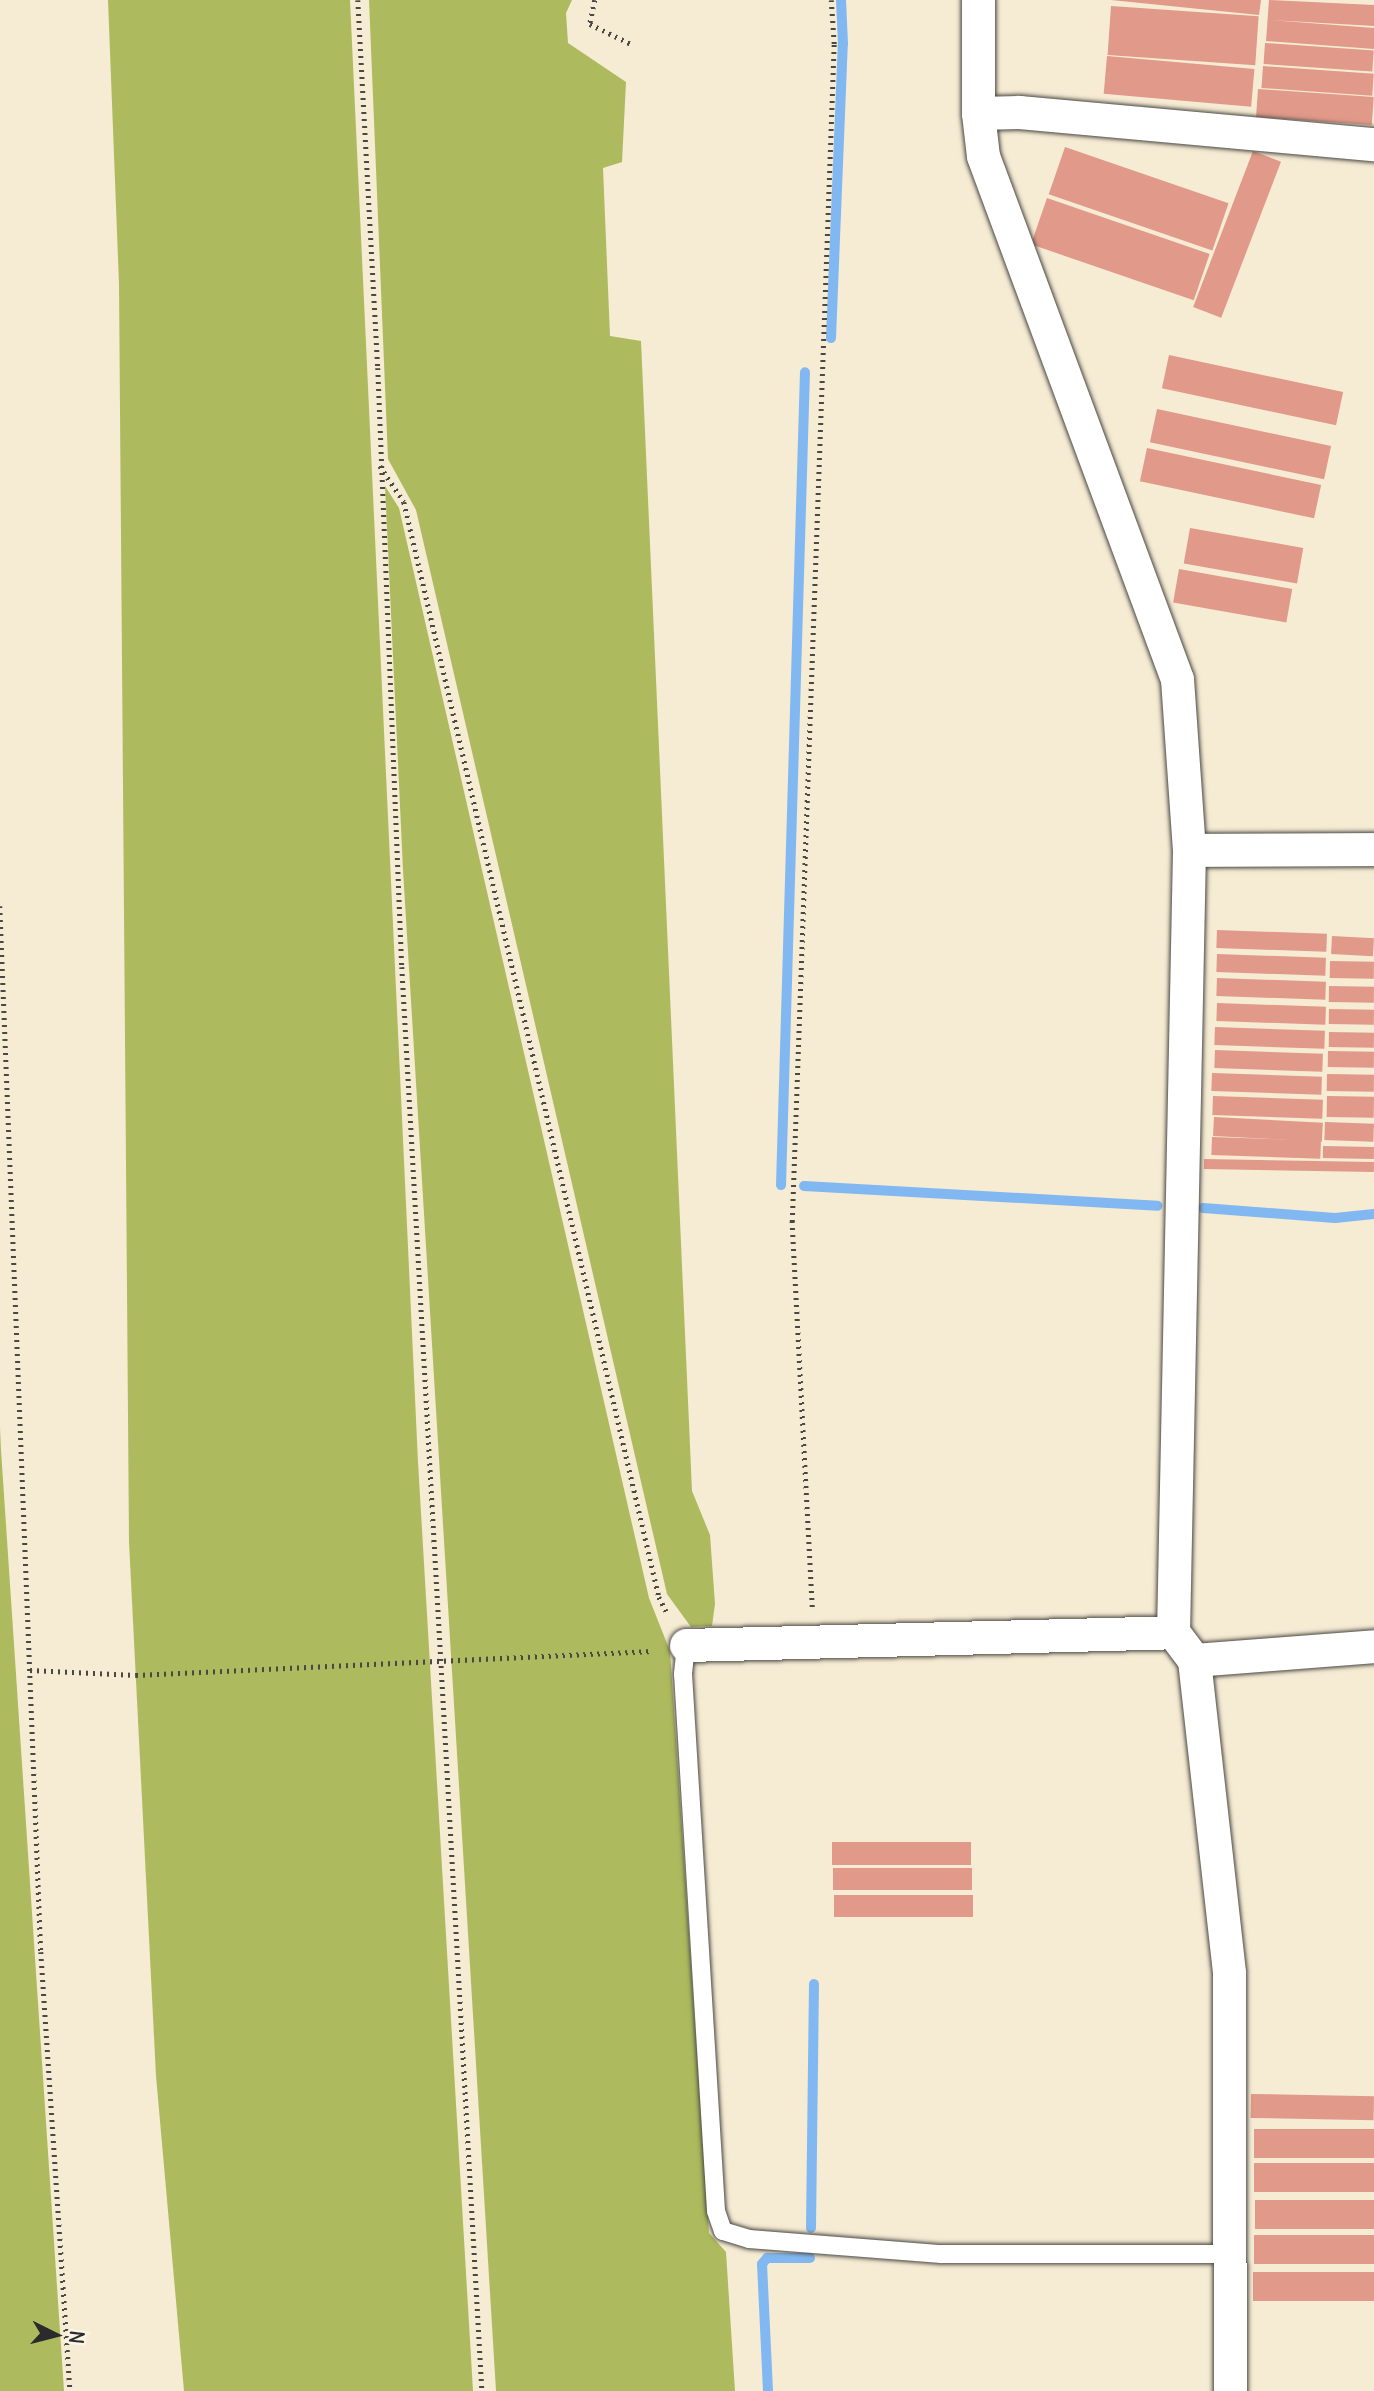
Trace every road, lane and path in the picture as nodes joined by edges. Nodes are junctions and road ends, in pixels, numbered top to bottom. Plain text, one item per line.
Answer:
1 (358, 0) edge
2 (595, 0) edge
3 (831, 0) edge
4 (978, 0) edge
5 (633, 45) dead end
6 (978, 113) junction
7 (1374, 144) edge
8 (379, 465) junction
9 (1374, 849) edge
10 (1189, 850) junction
11 (0, 906) edge
12 (1174, 1632) junction
13 (814, 1639) junction
14 (1374, 1646) edge
15 (672, 1648) junction
16 (440, 1659) junction
17 (1194, 1660) junction
18 (30, 1670) junction
19 (1229, 2254) junction
20 (70, 2391) edge
21 (482, 2391) edge
22 (1230, 2391) edge

1 - 8 path
2 - 5 path
3 - 13 path
4 - 6 street
6 - 7 street
6 - 10 street
8 - 15 path
8 - 16 path
9 - 10 street
10 - 12 street
11 - 18 path
12 - 13 street
12 - 17 street
13 - 15 street
14 - 17 street
15 - 16 path
15 - 19 lane
16 - 18 path
16 - 21 path
17 - 19 street
18 - 20 path
19 - 22 street

